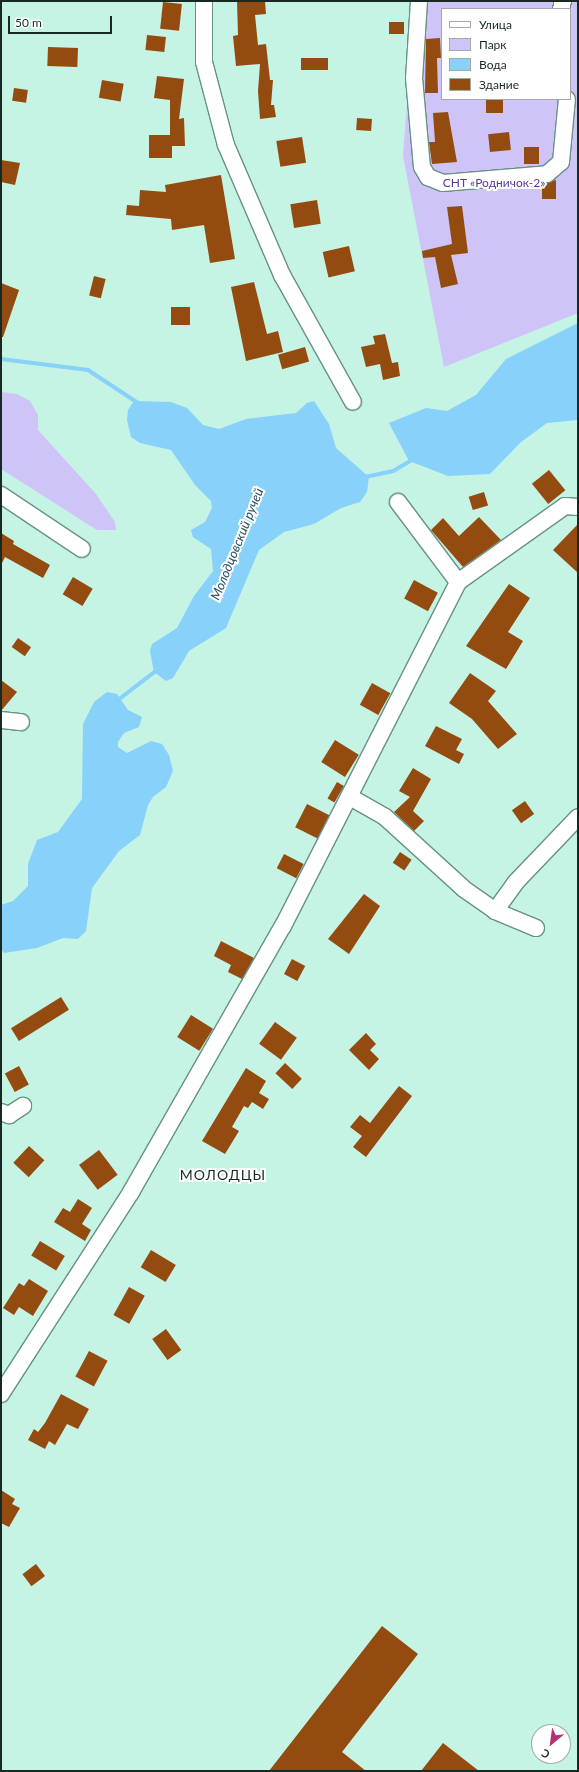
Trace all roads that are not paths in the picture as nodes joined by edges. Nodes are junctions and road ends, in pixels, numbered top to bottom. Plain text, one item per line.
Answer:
1 (204, 1) edge
2 (419, 1) edge
3 (567, 100) edge
4 (353, 402) dead end
5 (1, 495) edge
6 (398, 502) dead end
7 (578, 507) edge
8 (82, 549) dead end
9 (458, 582) junction
10 (1, 720) edge
11 (20, 722) dead end
12 (350, 797) junction
13 (578, 817) edge
14 (495, 911) junction
15 (536, 928) dead end
16 (23, 1106) dead end
17 (1, 1112) edge
18 (1, 1394) edge

1 - 4 street
2 - 3 street
5 - 8 street
6 - 9 street
7 - 9 street
9 - 12 street
10 - 11 street
12 - 14 street
12 - 18 street
13 - 14 street
14 - 15 street
16 - 17 street

